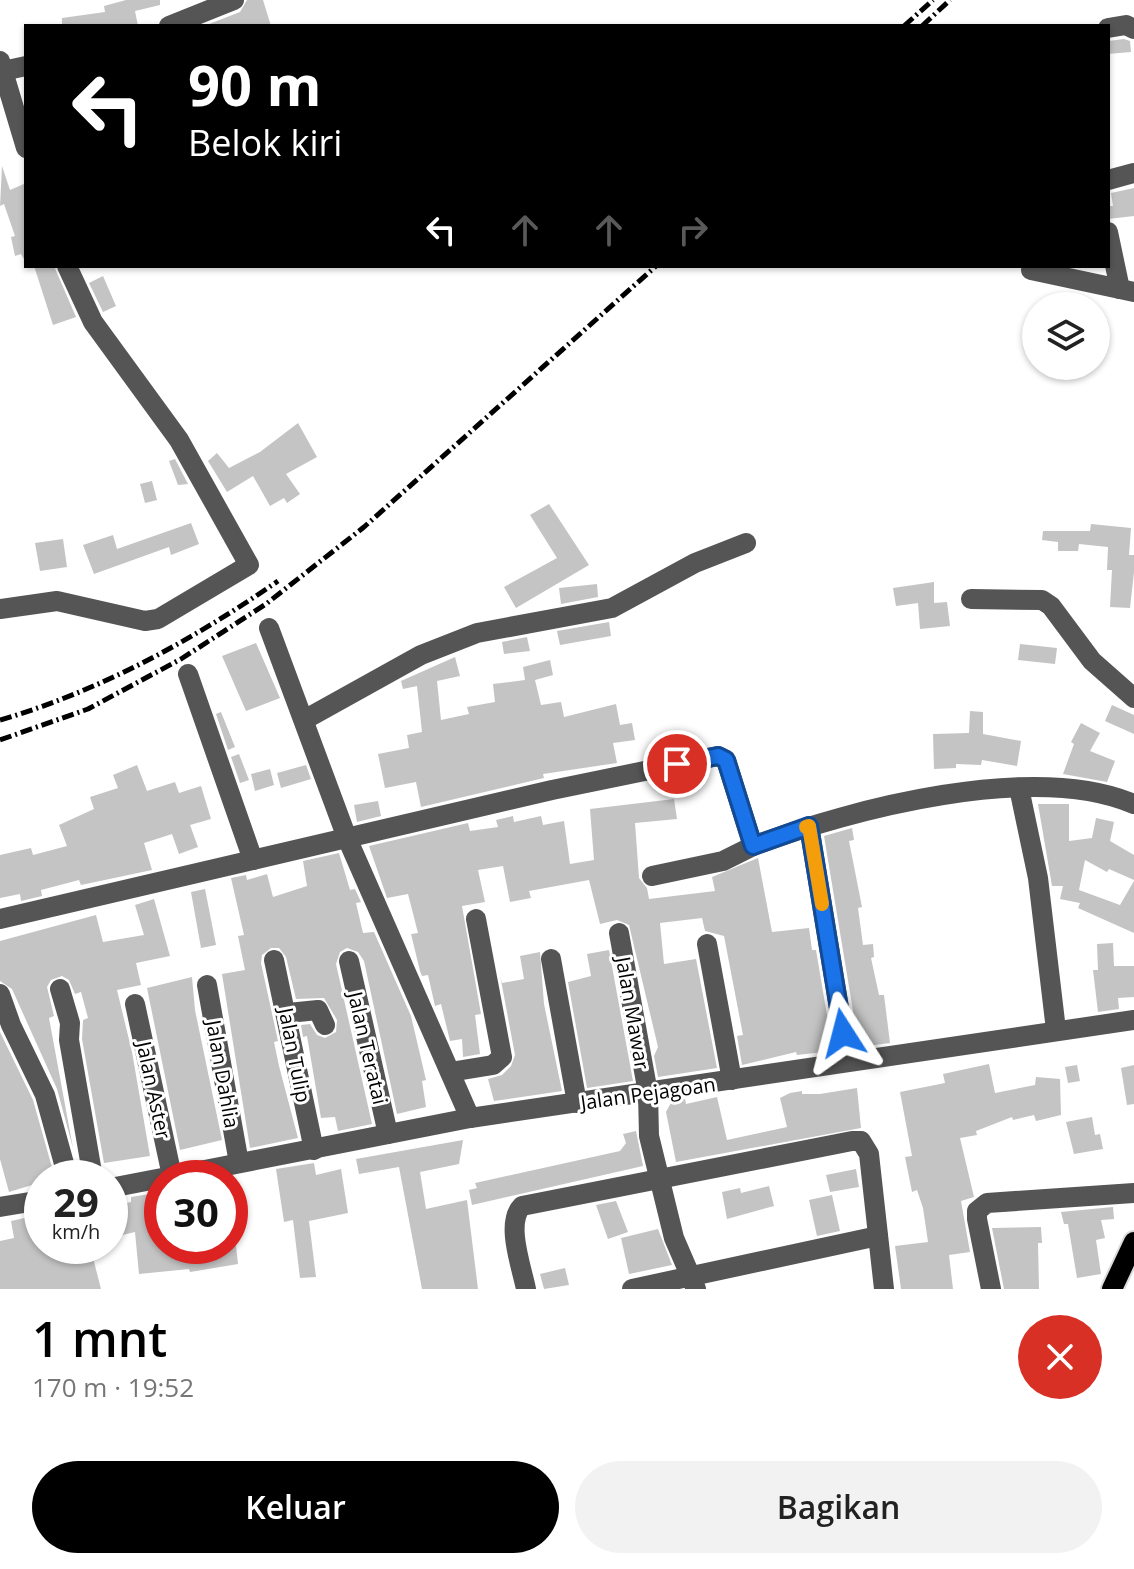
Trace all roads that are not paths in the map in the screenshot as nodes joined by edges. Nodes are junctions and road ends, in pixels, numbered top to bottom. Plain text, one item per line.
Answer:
1 (234, 0) edge
2 (174, 24) edge
3 (1110, 28) edge
4 (1134, 29) edge
5 (1, 66) edge
6 (24, 66) edge
7 (24, 141) edge
8 (1134, 173) edge
9 (1110, 179) edge
10 (1110, 238) edge
11 (68, 268) edge
12 (1031, 270) dead end
13 (1127, 291) edge
14 (746, 543) dead end
15 (971, 599) dead end
16 (0, 609) edge
17 (269, 628) dead end
18 (188, 674) dead end
19 (1134, 698) edge
20 (304, 720) junction
21 (1019, 788) junction
22 (1134, 804) edge
23 (809, 826) junction
24 (347, 838) junction
25 (753, 846) junction
26 (253, 860) junction
27 (652, 876) dead end
28 (0, 919) edge
29 (476, 919) dead end
30 (619, 933) dead end
31 (707, 944) dead end
32 (551, 959) dead end
33 (274, 960) dead end
34 (349, 961) dead end
35 (207, 985) dead end
36 (60, 989) dead end
37 (0, 994) edge
38 (135, 1004) dead end
39 (288, 1013) junction
40 (1134, 1020) edge
41 (325, 1025) dead end
42 (1056, 1030) junction
43 (848, 1062) junction
44 (450, 1072) junction
45 (732, 1080) junction
46 (648, 1093) junction
47 (577, 1103) junction
48 (470, 1118) junction
49 (388, 1134) junction
50 (314, 1150) junction
51 (63, 1160) edge
52 (90, 1160) edge
53 (163, 1160) edge
54 (238, 1160) edge
55 (248, 1161) edge
56 (658, 1178) junction
57 (1134, 1193) edge
58 (24, 1203) edge
59 (0, 1207) edge
60 (878, 1236) junction
61 (1134, 1242) edge
62 (693, 1284) edge
63 (526, 1289) edge
64 (632, 1289) edge
65 (884, 1289) edge
66 (991, 1289) edge
67 (1112, 1289) edge

1 - 2 street
3 - 4 street
5 - 6 street
5 - 7 street
8 - 9 street
10 - 13 street
11 - 16 street
12 - 13 street
14 - 20 street
15 - 19 street
17 - 20 street
18 - 26 street
20 - 24 street
21 - 22 street
21 - 23 street
21 - 42 street
23 - 25 street
23 - 43 street
24 - 25 street
24 - 26 street
24 - 44 street
25 - 27 street
26 - 28 street
29 - 44 street
30 - 46 street, Jalan Mawar
31 - 45 street
32 - 47 street
33 - 39 street, Jalan Tulip
34 - 49 street, Jalan Teratai
35 - 54 street, Jalan Dahlia
36 - 52 street
37 - 51 street
38 - 53 street, Jalan Aster
39 - 41 street
39 - 50 street, Jalan Tulip
40 - 42 street, Jalan Pejagoan
42 - 43 street, Jalan Pejagoan
43 - 45 street, Jalan Pejagoan
44 - 48 street
45 - 46 street, Jalan Pejagoan
46 - 47 street, Jalan Pejagoan
46 - 56 street, Jalan Mawar
47 - 48 street, Jalan Pejagoan
48 - 49 street, Jalan Pejagoan
49 - 50 street, Jalan Pejagoan
50 - 55 street, Jalan Pejagoan
56 - 60 street
56 - 62 street, Jalan Mawar
56 - 63 street
57 - 66 street
58 - 59 street
60 - 62 street
60 - 65 street
61 - 67 main road
62 - 64 street

